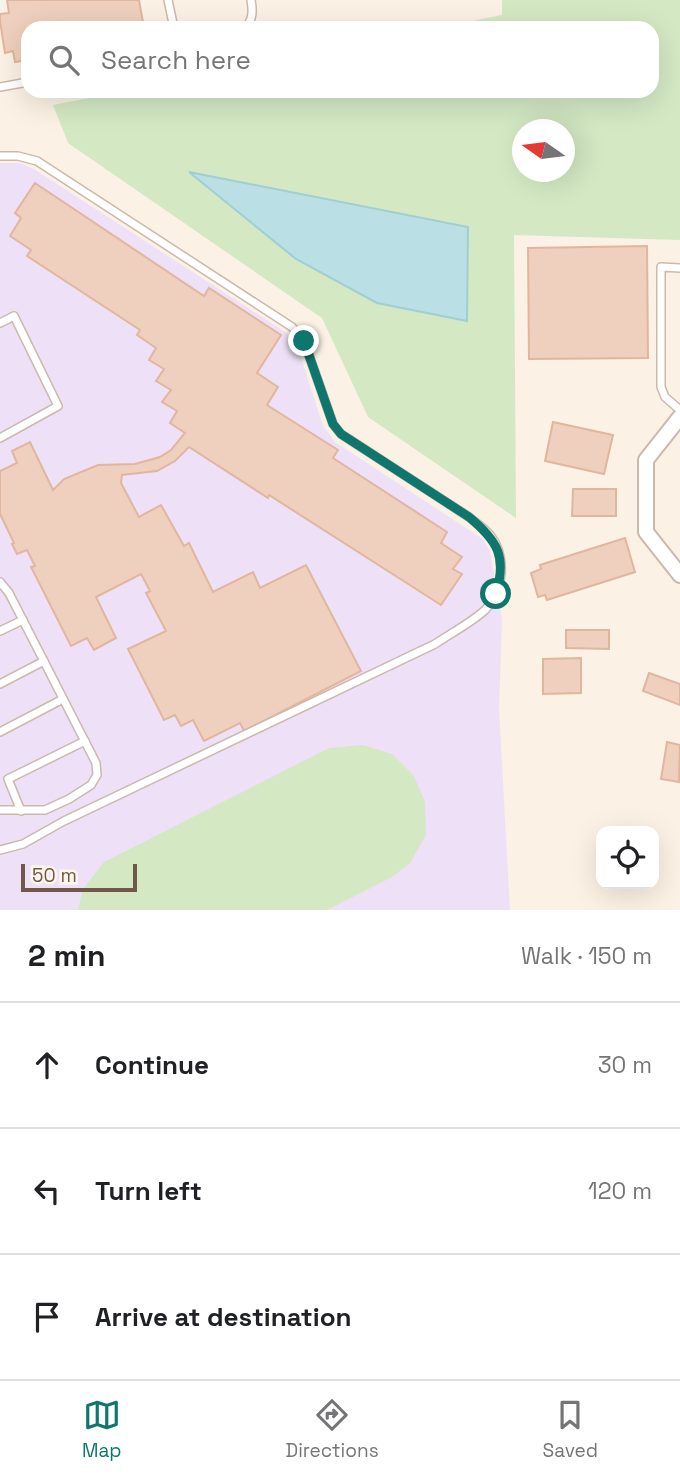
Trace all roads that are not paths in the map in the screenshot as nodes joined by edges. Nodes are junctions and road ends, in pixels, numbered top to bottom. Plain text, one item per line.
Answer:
1 (168, 0) edge
2 (251, 0) edge
3 (172, 21) edge
4 (250, 21) edge
5 (21, 83) edge
6 (0, 87) edge
7 (0, 156) edge
8 (680, 268) edge
9 (0, 323) edge
10 (680, 410) edge
11 (680, 417) edge
12 (0, 438) edge
13 (680, 575) edge
14 (0, 582) edge
15 (23, 620) junction
16 (0, 631) edge
17 (44, 661) junction
18 (0, 684) edge
19 (63, 699) junction
20 (0, 732) edge
21 (85, 741) junction
22 (0, 810) edge
23 (22, 811) junction
24 (0, 850) edge

1 - 3 lane
2 - 4 lane
5 - 6 lane
7 - 24 lane
8 - 10 lane
9 - 12 lane
11 - 13 street
14 - 15 lane
15 - 16 lane
15 - 17 lane
17 - 18 lane
17 - 19 lane
19 - 20 lane
19 - 21 lane
21 - 23 lane
21 - 23 lane
22 - 23 lane

